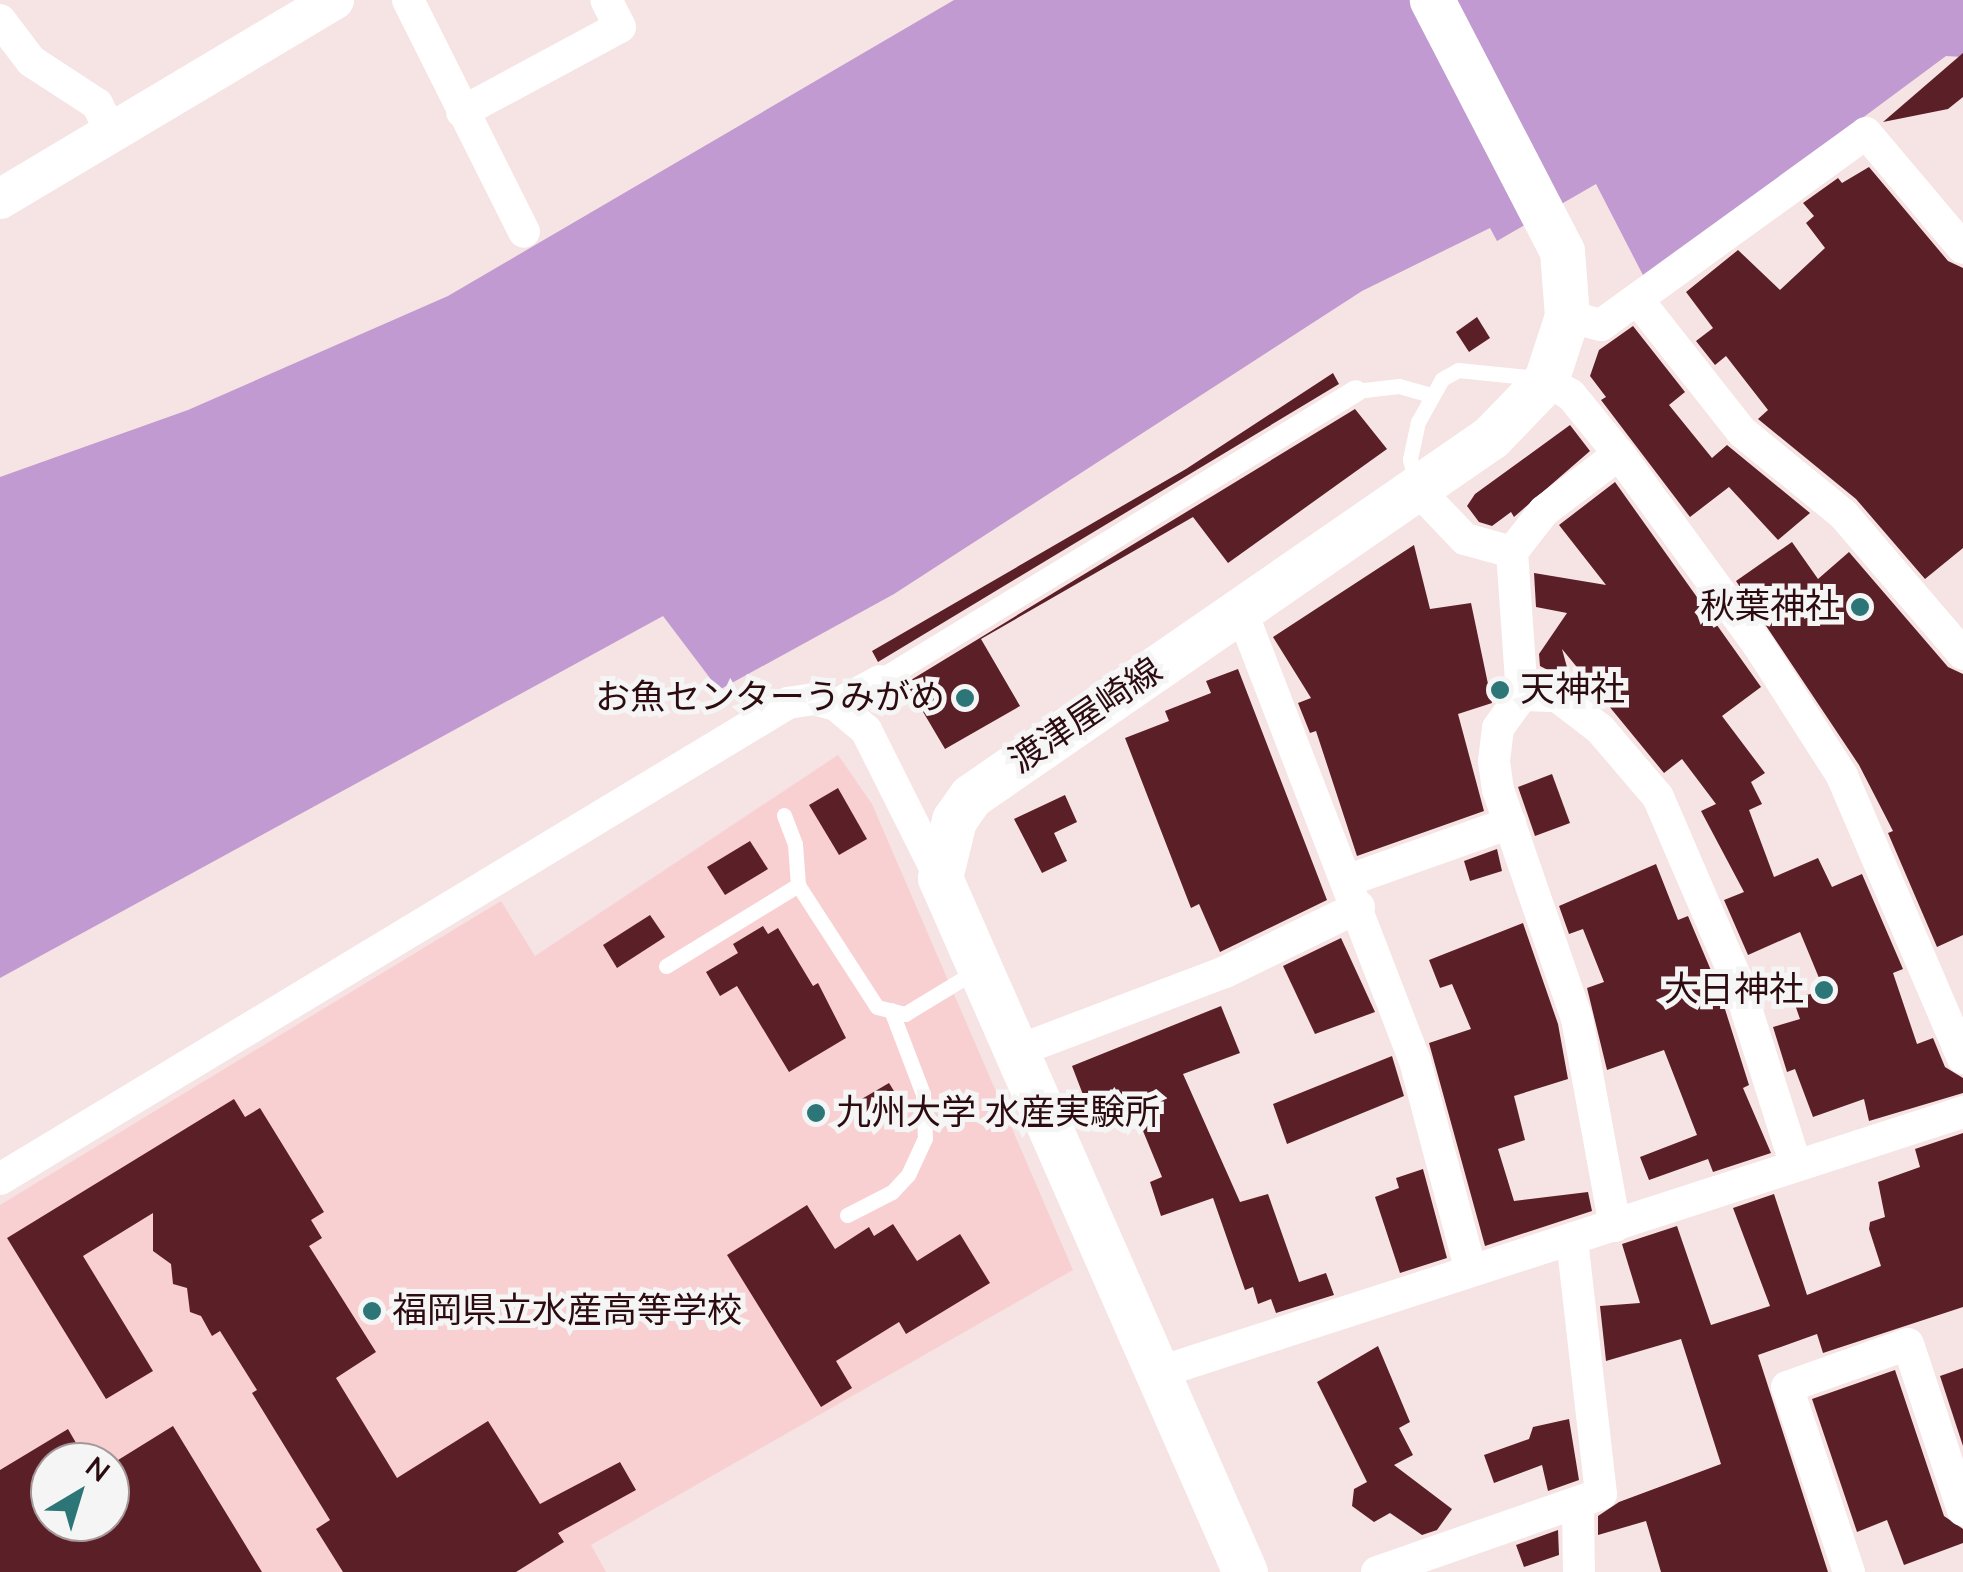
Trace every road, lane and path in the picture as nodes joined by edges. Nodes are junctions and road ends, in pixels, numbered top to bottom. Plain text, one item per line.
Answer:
1 (334, 0) edge
2 (408, 0) edge
3 (606, 0) edge
4 (1432, 0) edge
5 (0, 20) edge
6 (462, 112) junction
7 (111, 131) junction
8 (0, 200) edge
9 (524, 232) dead end
10 (1963, 248) edge
11 (1638, 299) junction
12 (1567, 316) junction
13 (1546, 380) junction
14 (1356, 391) joint
15 (1430, 395) junction
16 (1619, 454) junction
17 (1416, 489) junction
18 (1512, 552) junction
19 (1241, 610) junction
20 (1963, 654) edge
21 (880, 681) joint
22 (1522, 695) junction
23 (836, 705) junction
24 (784, 815) dead end
25 (1510, 823) junction
26 (940, 878) junction
27 (798, 885) junction
28 (1354, 894) junction
29 (666, 966) dead end
30 (980, 968) junction
31 (892, 1010) junction
32 (1017, 1051) junction
33 (1963, 1058) edge
34 (1963, 1112) edge
35 (1795, 1163) junction
36 (0, 1178) edge
37 (847, 1215) dead end
38 (1615, 1226) junction
39 (1572, 1240) junction
40 (1470, 1268) junction
41 (1158, 1373) junction
42 (1578, 1503) junction
43 (1963, 1510) edge
44 (1245, 1572) edge
45 (1377, 1572) edge
46 (1578, 1572) edge
47 (1849, 1572) edge

1 - 7 street
2 - 6 street
3 - 6 street
4 - 12 main road, 渡津屋崎線
5 - 7 street
6 - 9 street
7 - 8 street
10 - 11 street
11 - 12 street
11 - 20 street
12 - 13 main road, 渡津屋崎線
13 - 15 lane
13 - 16 street
13 - 17 main road, 渡津屋崎線
14 - 15 lane
14 - 21 street
15 - 17 lane
16 - 18 street
16 - 33 street
17 - 18 street
17 - 19 main road, 渡津屋崎線
18 - 22 street
19 - 26 main road, 渡津屋崎線
19 - 28 street
21 - 23 street
22 - 25 street
22 - 35 street
23 - 26 street
23 - 36 street
24 - 27 lane
25 - 28 street
25 - 38 street
26 - 30 main road
27 - 29 lane
27 - 31 lane
28 - 32 street
28 - 40 street
30 - 31 lane
30 - 32 main road
31 - 37 lane
32 - 41 main road
34 - 35 street
35 - 38 street
38 - 39 street
39 - 40 street
39 - 42 street
40 - 41 street
41 - 44 main road
42 - 45 street
42 - 46 street
43 - 47 street

